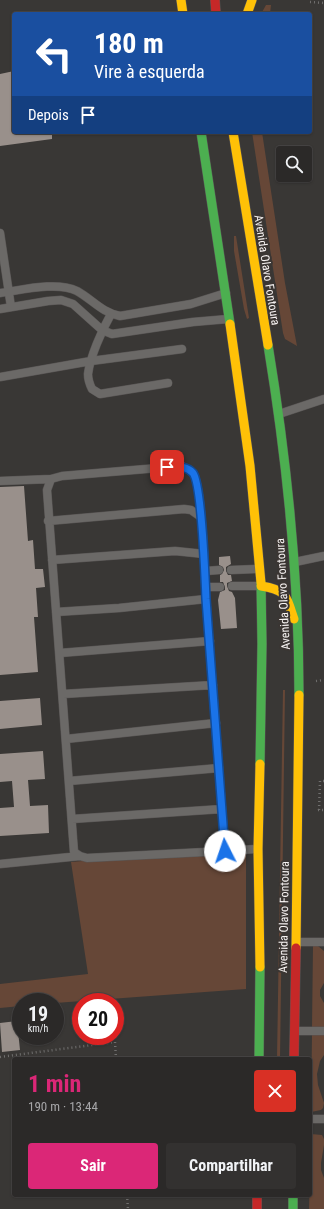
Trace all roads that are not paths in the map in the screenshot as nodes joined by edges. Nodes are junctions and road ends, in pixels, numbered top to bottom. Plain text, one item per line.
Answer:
1 (181, 0) edge
2 (214, 0) edge
3 (252, 0) edge
4 (183, 12) edge
5 (216, 12) edge
6 (248, 12) edge
7 (201, 134) edge
8 (233, 134) edge
9 (0, 233) edge
10 (4, 292) edge
11 (226, 293) junction
12 (11, 307) junction
13 (0, 309) edge
14 (110, 314) junction
15 (230, 319) junction
16 (102, 330) junction
17 (182, 349) dead end
18 (91, 361) junction
19 (0, 377) edge
20 (168, 383) dead end
21 (324, 399) edge
22 (279, 415) junction
23 (50, 479) junction
24 (0, 481) edge
25 (201, 516) junction
26 (48, 521) junction
27 (204, 554) junction
28 (324, 556) edge
29 (52, 560) junction
30 (295, 562) junction
31 (260, 569) junction
32 (219, 570) dead end
33 (231, 570) dead end
34 (206, 571) junction
35 (232, 586) dead end
36 (261, 586) junction
37 (206, 587) junction
38 (220, 587) dead end
39 (206, 599) junction
40 (56, 612) junction
41 (298, 624) junction
42 (210, 641) junction
43 (60, 653) junction
44 (213, 685) junction
45 (63, 694) junction
46 (216, 723) junction
47 (66, 738) junction
48 (218, 768) junction
49 (69, 781) junction
50 (222, 809) junction
51 (72, 819) junction
52 (258, 849) junction
53 (225, 851) junction
54 (80, 856) junction
55 (0, 864) edge
56 (296, 942) junction
57 (324, 942) edge
58 (294, 1031) junction
59 (324, 1032) edge
60 (259, 1057) edge
61 (294, 1057) edge
62 (312, 1119) edge
63 (324, 1119) edge
64 (257, 1197) edge
65 (293, 1197) edge
66 (257, 1209) edge
67 (293, 1209) edge

1 - 4 main road
2 - 5 main road
3 - 6 main road
7 - 11 main road, Avenida Olavo Fontoura
8 - 22 main road, Avenida Olavo Fontoura
9 - 10 lane
10 - 12 lane
10 - 14 lane
11 - 14 lane
11 - 15 main road, Avenida Olavo Fontoura
12 - 13 lane
12 - 16 lane
14 - 16 lane
15 - 16 lane
15 - 31 main road, Avenida Olavo Fontoura
16 - 18 lane
17 - 18 lane
18 - 19 lane
18 - 20 lane
21 - 22 lane
22 - 30 main road, Avenida Olavo Fontoura
23 - 24 lane
23 - 25 lane
23 - 26 lane
25 - 26 lane
25 - 27 lane
26 - 29 lane
27 - 29 lane
27 - 34 lane
28 - 30 lane
29 - 40 lane
30 - 41 main road, Avenida Olavo Fontoura
31 - 33 lane
31 - 36 main road, Avenida Olavo Fontoura
32 - 34 lane
34 - 37 lane
35 - 36 lane
36 - 41 main road
36 - 52 main road, Avenida Olavo Fontoura
37 - 38 lane
37 - 39 lane
39 - 40 lane
39 - 42 lane
40 - 43 lane
41 - 56 main road, Avenida Olavo Fontoura
42 - 43 lane
42 - 44 lane
43 - 45 lane
44 - 45 lane
44 - 46 lane
45 - 47 lane
46 - 47 lane
46 - 48 lane
47 - 49 lane
48 - 49 lane
48 - 50 lane
49 - 51 lane
50 - 51 lane
50 - 53 lane
51 - 54 lane
52 - 53 lane
52 - 60 main road, Avenida Olavo Fontoura
53 - 54 lane
54 - 55 lane
56 - 57 lane
56 - 58 main road, Avenida Olavo Fontoura
58 - 59 lane
58 - 61 main road, Avenida Olavo Fontoura
62 - 63 lane
64 - 66 main road
65 - 67 main road

